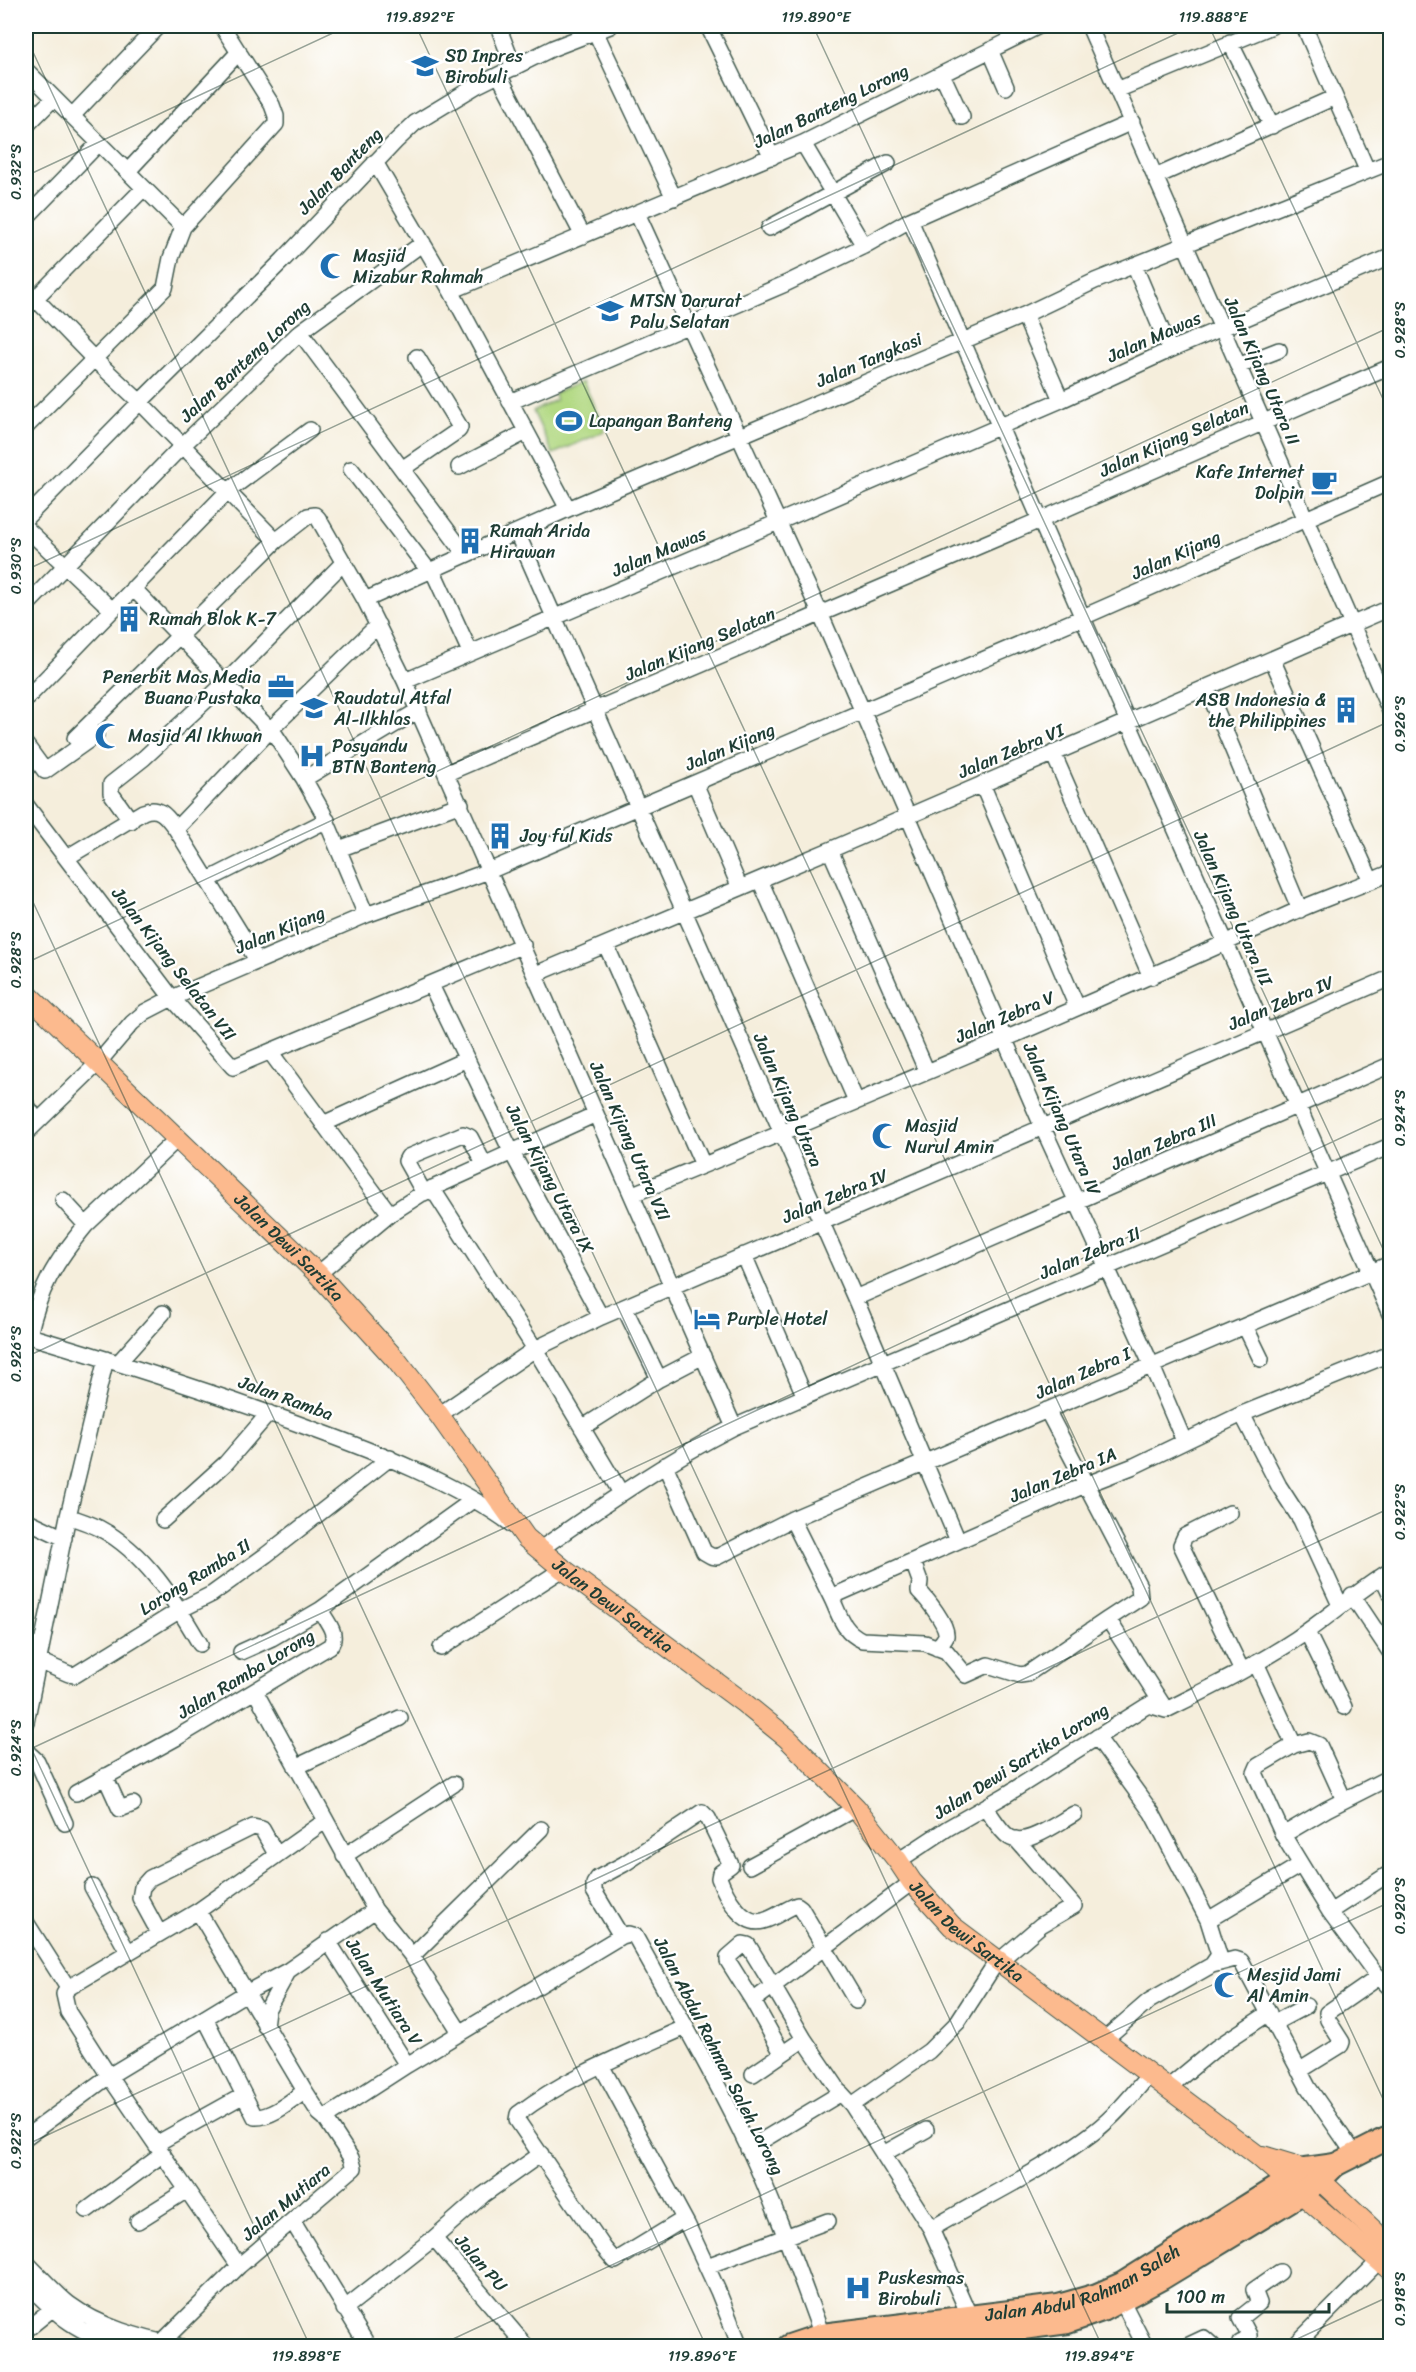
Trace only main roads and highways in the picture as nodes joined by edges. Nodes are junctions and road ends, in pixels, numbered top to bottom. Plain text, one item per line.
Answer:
1 (26, 993) edge
2 (1390, 2137) edge
3 (1317, 2174) junction
4 (1387, 2259) edge
5 (971, 2332) edge
6 (909, 2345) edge
7 (789, 2346) edge
8 (862, 2346) edge

1 - 3 main road, Jalan Dewi Sartika
2 - 3 highway
3 - 4 main road, Jalan Dewi Sartika
3 - 5 highway, Jalan Abdul Rahman Saleh
3 - 5 highway, Jalan Abdul Rahman Saleh
5 - 6 highway, Jalan Abdul Rahman Saleh
5 - 7 highway, Jalan Abdul Rahman Saleh
6 - 8 highway, Jalan Abdul Rahman Saleh

